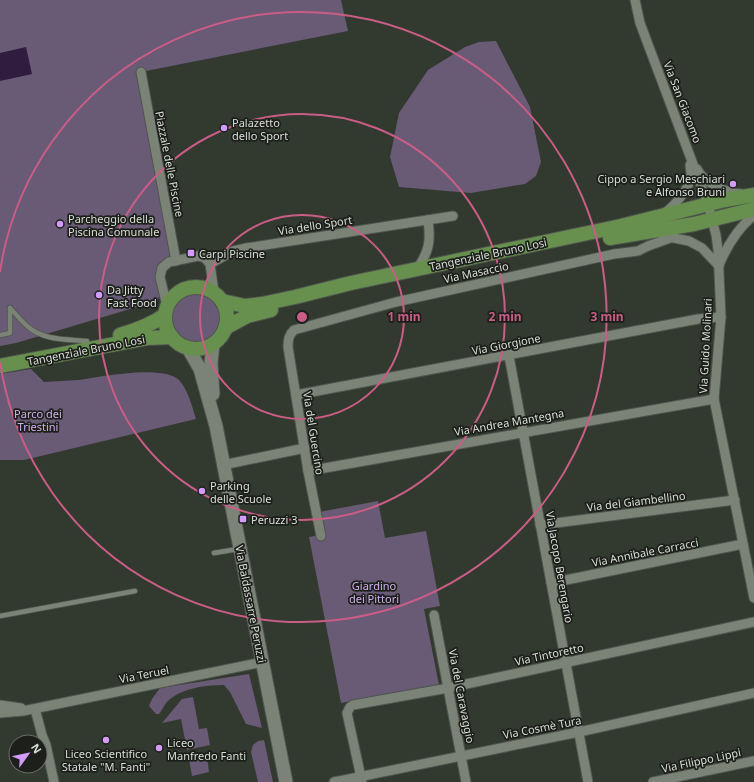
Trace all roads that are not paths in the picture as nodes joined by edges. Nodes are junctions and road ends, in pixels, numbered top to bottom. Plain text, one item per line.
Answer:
1 (635, 0) edge
2 (141, 72) dead end
3 (687, 148) junction
4 (754, 195) edge
5 (754, 210) edge
6 (710, 212) junction
7 (754, 215) edge
8 (454, 216) dead end
9 (657, 217) junction
10 (428, 220) junction
11 (648, 232) junction
12 (670, 238) junction
13 (176, 261) junction
14 (210, 264) junction
15 (719, 266) junction
16 (417, 269) junction
17 (218, 297) junction
18 (166, 310) junction
19 (721, 316) junction
20 (225, 328) junction
21 (0, 335) edge
22 (290, 335) joint
23 (172, 337) junction
24 (87, 341) junction
25 (213, 344) junction
26 (188, 348) junction
27 (509, 356) junction
28 (0, 357) edge
29 (0, 366) edge
30 (296, 395) junction
31 (714, 399) junction
32 (216, 426) junction
33 (523, 432) junction
34 (305, 448) junction
35 (223, 464) junction
36 (308, 471) junction
37 (735, 500) junction
38 (540, 525) junction
39 (320, 536) dead end
40 (744, 544) junction
41 (240, 549) junction
42 (214, 553) dead end
43 (551, 583) junction
44 (135, 591) dead end
45 (754, 598) edge
46 (434, 614) dead end
47 (0, 616) edge
48 (754, 622) edge
49 (262, 662) junction
50 (566, 662) junction
51 (448, 688) junction
52 (754, 693) edge
53 (0, 705) edge
54 (32, 709) junction
55 (0, 712) edge
56 (579, 732) junction
57 (461, 755) junction
58 (754, 761) edge
59 (362, 779) edge
60 (54, 782) edge
61 (286, 782) edge
62 (334, 782) edge
63 (466, 782) edge
64 (588, 782) edge
65 (653, 782) edge

1 - 3 street, Via San Giacomo
2 - 13 street, Piazzale delle Piscine
3 - 4 street
3 - 6 street, Via San Giacomo
3 - 9 street
4 - 6 main road, Tangenziale Bruno Losi
5 - 6 main road, Tangenziale Bruno Losi
6 - 9 main road, Tangenziale Bruno Losi
6 - 11 main road, Tangenziale Bruno Losi
6 - 15 street, Via Guido Molinari
7 - 15 street
8 - 10 street, Via dello Sport
9 - 16 main road, Tangenziale Bruno Losi
10 - 14 street, Via dello Sport
10 - 16 street
11 - 12 street
11 - 20 main road, Tangenziale Bruno Losi
12 - 15 street
12 - 22 street, Via Masaccio
13 - 14 street
13 - 18 street
14 - 17 street
15 - 19 street, Via Guido Molinari
16 - 17 main road, Tangenziale Bruno Losi
17 - 18 main road
17 - 20 main road
18 - 23 main road
18 - 24 main road, Tangenziale Bruno Losi
19 - 27 street, Via Giorgione
19 - 31 street, Via Guido Molinari
20 - 25 main road
21 - 24 lane
22 - 30 street, Via del Guercino
23 - 26 main road
23 - 29 main road, Tangenziale Bruno Losi
24 - 28 main road, Tangenziale Bruno Losi
25 - 26 main road
25 - 32 street, Via Baldassarre Peruzzi
26 - 32 street, Via Baldassarre Peruzzi
27 - 30 street, Via Giorgione
27 - 33 street, Via Jacopo Berengario
30 - 34 street, Via del Guercino
31 - 33 street, Via Andrea Mantegna
31 - 37 street, Via Guido Molinari
32 - 35 street, Via Baldassarre Peruzzi
33 - 36 street, Via Andrea Mantegna
33 - 38 street, Via Jacopo Berengario
34 - 35 street
34 - 36 street, Via del Guercino
35 - 41 street, Via Baldassarre Peruzzi
36 - 39 street, Via del Guercino
37 - 38 street, Via del Giambellino
37 - 40 street, Via Guido Molinari
38 - 43 street, Via Jacopo Berengario
40 - 43 street, Via Annibale Carracci
40 - 45 street, Via Guido Molinari
41 - 42 lane
41 - 49 street, Via Baldassarre Peruzzi
43 - 50 street, Via Jacopo Berengario
44 - 47 lane
46 - 51 street, Via del Caravaggio
48 - 50 street, Via Tintoretto
49 - 54 street, Via Teruel
49 - 61 street, Via Baldassarre Peruzzi
50 - 51 street, Via Tintoretto
50 - 56 street, Via Jacopo Berengario
51 - 57 street, Via del Caravaggio
51 - 59 street, Via Tintoretto
52 - 56 street, Via Cosmè Tura
53 - 54 street
53 - 55 street
54 - 55 street, Via Teruel
54 - 60 street
56 - 57 street, Via Cosmè Tura
56 - 64 street, Via Jacopo Berengario
57 - 59 street, Via Cosmè Tura
57 - 63 street, Via del Caravaggio
58 - 65 street, Via Filippo Lippi
59 - 62 street, Via Cosmè Tura

